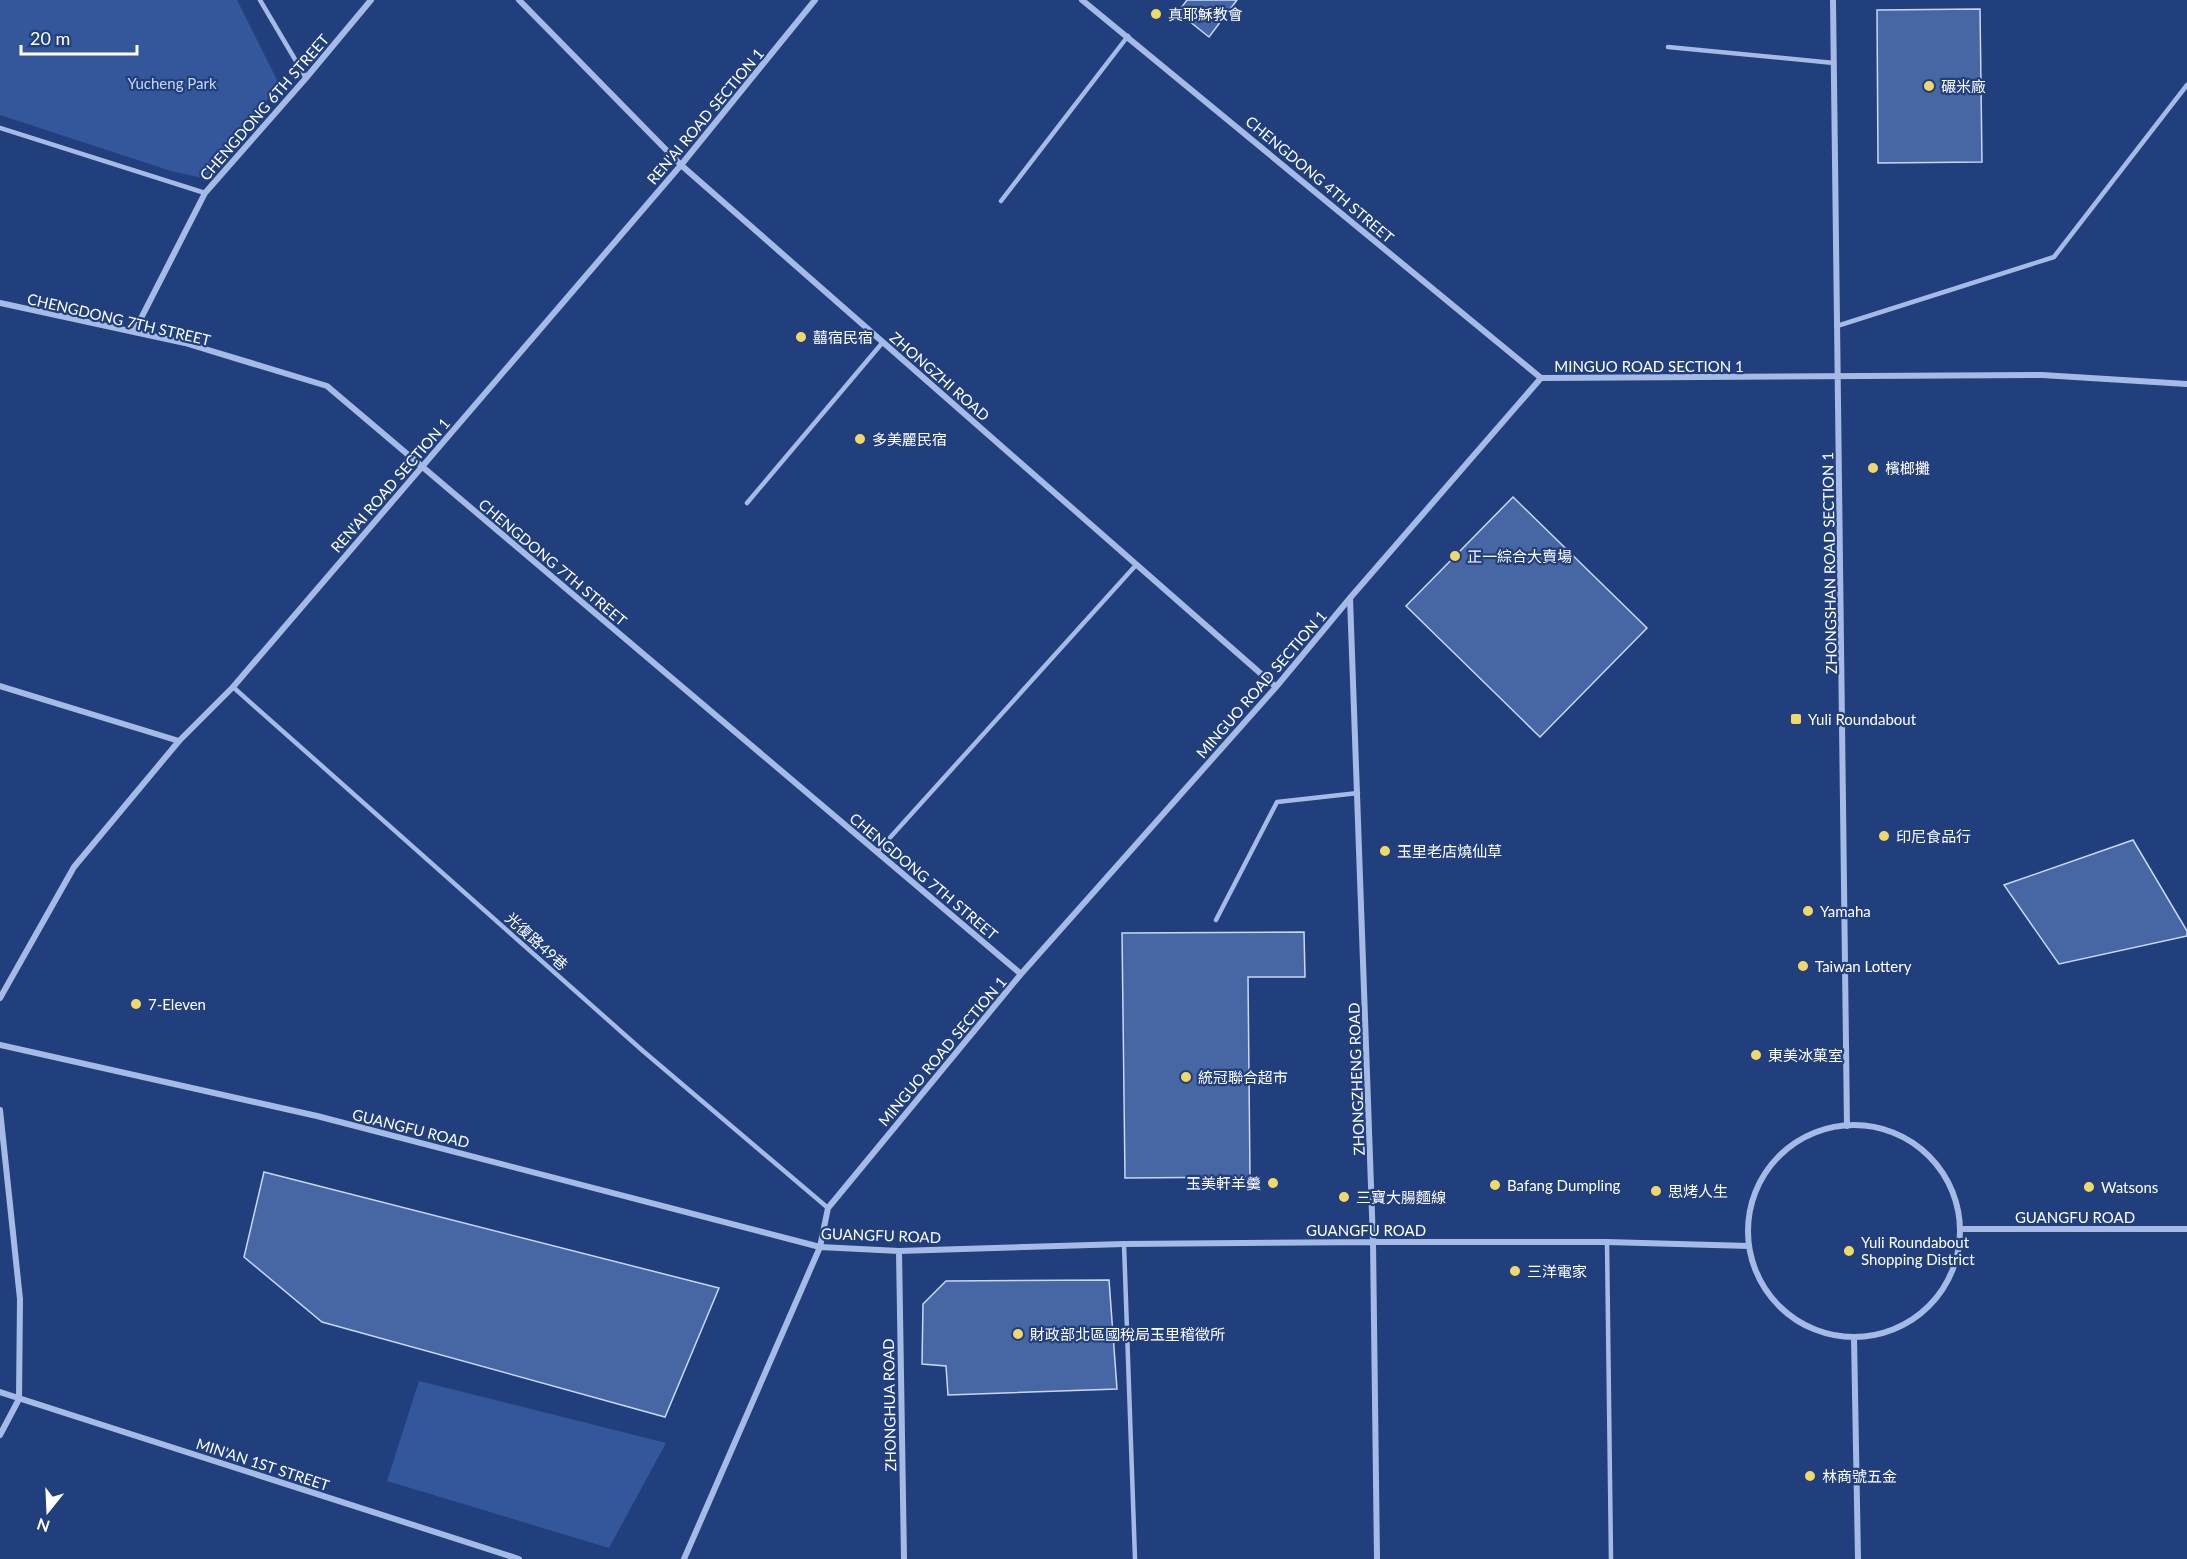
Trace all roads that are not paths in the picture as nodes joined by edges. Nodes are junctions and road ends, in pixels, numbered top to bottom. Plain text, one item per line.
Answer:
1 (260, 0) edge
2 (371, 0) edge
3 (519, 0) edge
4 (815, 0) edge
5 (1083, 0) edge
6 (1833, 0) edge
7 (1128, 36) junction
8 (1668, 47) dead end
9 (1833, 63) junction
10 (306, 78) junction
11 (2187, 86) edge
12 (0, 128) edge
13 (681, 165) junction
14 (205, 193) junction
15 (1001, 201) dead end
16 (0, 303) edge
17 (1837, 326) junction
18 (134, 332) junction
19 (882, 342) junction
20 (1839, 375) junction
21 (1540, 378) junction
22 (2187, 384) edge
23 (422, 466) junction
24 (747, 503) dead end
25 (1136, 565) junction
26 (1350, 598) junction
27 (0, 686) edge
28 (233, 687) junction
29 (1276, 687) junction
30 (179, 741) junction
31 (1358, 793) junction
32 (877, 852) junction
33 (1216, 920) dead end
34 (1021, 974) junction
35 (0, 998) edge
36 (0, 1045) edge
37 (0, 1110) edge
38 (1847, 1126) junction
39 (828, 1208) junction
40 (1964, 1229) junction
41 (2187, 1229) edge
42 (1373, 1242) junction
43 (1607, 1242) junction
44 (1124, 1244) junction
45 (819, 1246) junction
46 (1749, 1246) junction
47 (899, 1251) junction
48 (1854, 1337) junction
49 (0, 1392) edge
50 (19, 1399) junction
51 (0, 1435) edge
52 (519, 1559) edge
53 (684, 1559) edge
54 (904, 1559) edge
55 (1135, 1559) edge
56 (1377, 1559) edge
57 (1611, 1559) edge
58 (1858, 1559) edge

1 - 10 lane
2 - 10 street, CHENGDONG 6TH STREET
3 - 13 street, ZHONGZHI ROAD
4 - 13 street, REN'AI ROAD SECTION 1
5 - 7 street, CHENGDONG 4TH STREET
6 - 9 street, ZHONGSHAN ROAD SECTION 1
7 - 15 lane
7 - 21 street, CHENGDONG 4TH STREET
8 - 9 lane
9 - 17 street, ZHONGSHAN ROAD SECTION 1
10 - 14 street, CHENGDONG 6TH STREET
11 - 17 lane
12 - 14 lane
13 - 19 street, ZHONGZHI ROAD
13 - 23 street, REN'AI ROAD SECTION 1
14 - 18 street, CHENGDONG 6TH STREET
16 - 18 street, CHENGDONG 7TH STREET
17 - 20 street, ZHONGSHAN ROAD SECTION 1
18 - 23 street, CHENGDONG 7TH STREET
19 - 24 lane
19 - 25 street, ZHONGZHI ROAD
20 - 21 street, MINGUO ROAD SECTION 1
20 - 22 street, MINGUO ROAD SECTION 1
20 - 38 street, ZHONGSHAN ROAD SECTION 1
21 - 26 street, MINGUO ROAD SECTION 1
23 - 28 street, REN'AI ROAD SECTION 1
23 - 32 street, CHENGDONG 7TH STREET
25 - 29 street, ZHONGZHI ROAD
25 - 32 lane
26 - 29 street, MINGUO ROAD SECTION 1
26 - 31 street, ZHONGZHENG ROAD
27 - 30 street
28 - 30 street, REN'AI ROAD SECTION 1
28 - 39 lane, 光復路49巷
29 - 34 street, MINGUO ROAD SECTION 1
30 - 35 street, REN'AI ROAD SECTION 1
31 - 33 lane
31 - 42 street, ZHONGZHENG ROAD
32 - 34 street, CHENGDONG 7TH STREET
34 - 39 street, MINGUO ROAD SECTION 1
36 - 45 street, GUANGFU ROAD
37 - 50 street
38 - 40 street
38 - 46 street
39 - 45 street, MINGUO ROAD SECTION 1
40 - 41 street, GUANGFU ROAD
40 - 48 street
42 - 43 street, GUANGFU ROAD
42 - 44 street, GUANGFU ROAD
42 - 56 street, ZHONGZHENG ROAD
43 - 46 street, GUANGFU ROAD
43 - 57 lane
44 - 47 street, GUANGFU ROAD
44 - 55 lane
45 - 47 street, GUANGFU ROAD
45 - 53 street, MINGUO ROAD SECTION 1
46 - 48 street
47 - 54 street, ZHONGHUA ROAD
48 - 58 street
49 - 50 street, MIN'AN 1ST STREET
50 - 51 street
50 - 52 street, MIN'AN 1ST STREET

